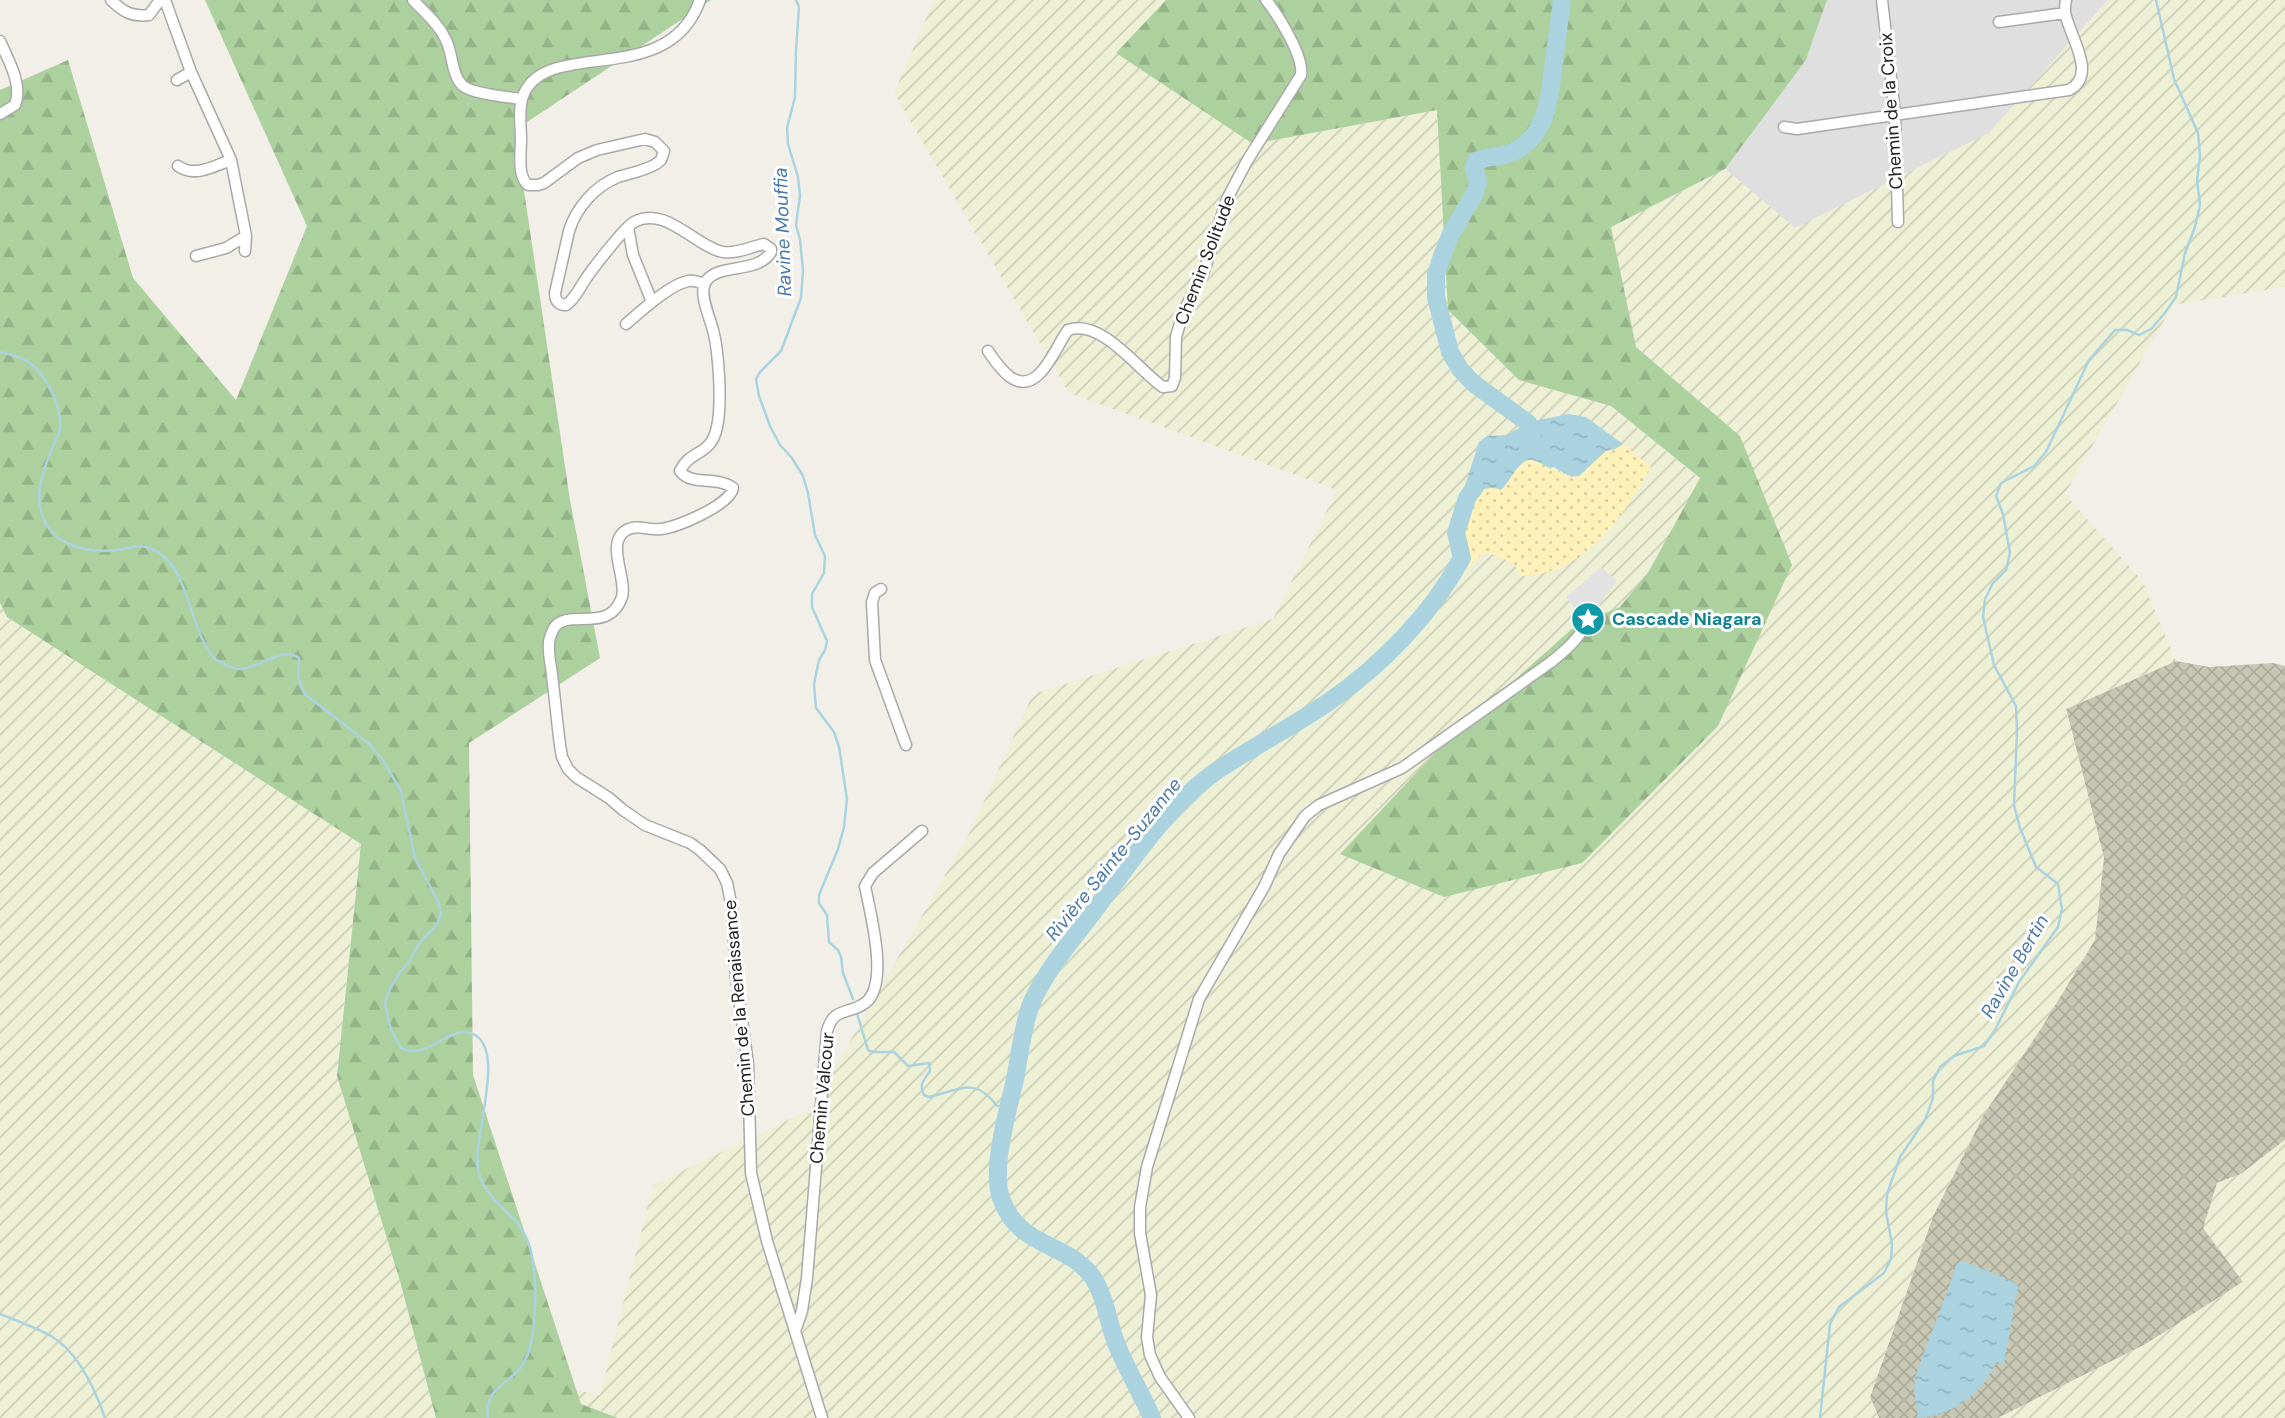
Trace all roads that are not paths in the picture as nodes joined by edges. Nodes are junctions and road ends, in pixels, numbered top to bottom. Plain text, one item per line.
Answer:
1 (111, 0) edge
2 (162, 0) edge
3 (413, 0) edge
4 (700, 0) edge
5 (1266, 0) edge
6 (1882, 0) edge
7 (2066, 0) edge
8 (2065, 13) junction
9 (1998, 22) dead end
10 (0, 41) edge
11 (191, 72) junction
12 (177, 80) dead end
13 (522, 99) junction
14 (1895, 113) junction
15 (0, 114) edge
16 (1784, 127) dead end
17 (231, 160) junction
18 (178, 166) dead end
19 (1898, 222) dead end
20 (628, 227) junction
21 (246, 236) junction
22 (245, 251) dead end
23 (196, 256) dead end
24 (704, 284) junction
25 (652, 302) junction
26 (626, 324) dead end
27 (988, 351) dead end
28 (881, 589) dead end
29 (1588, 620) dead end
30 (906, 745) dead end
31 (922, 831) dead end
32 (795, 1331) junction
33 (822, 1418) edge
34 (1189, 1418) edge

1 - 2 street
2 - 11 street
3 - 13 street
4 - 13 street
5 - 27 street, Chemin Solitude
6 - 14 street, Chemin de la Croix
7 - 8 street
8 - 9 street
8 - 14 street
10 - 15 street
11 - 12 street
11 - 17 street
13 - 20 street
14 - 16 street
14 - 19 street, Chemin de la Croix
17 - 18 street
17 - 21 street
20 - 24 street
20 - 25 street
21 - 22 street
21 - 23 street
24 - 25 street
24 - 32 street, Chemin de la Renaissance
25 - 26 street
28 - 30 street
29 - 34 street
31 - 32 street, Chemin Valcour
32 - 33 street, Chemin de la Renaissance

